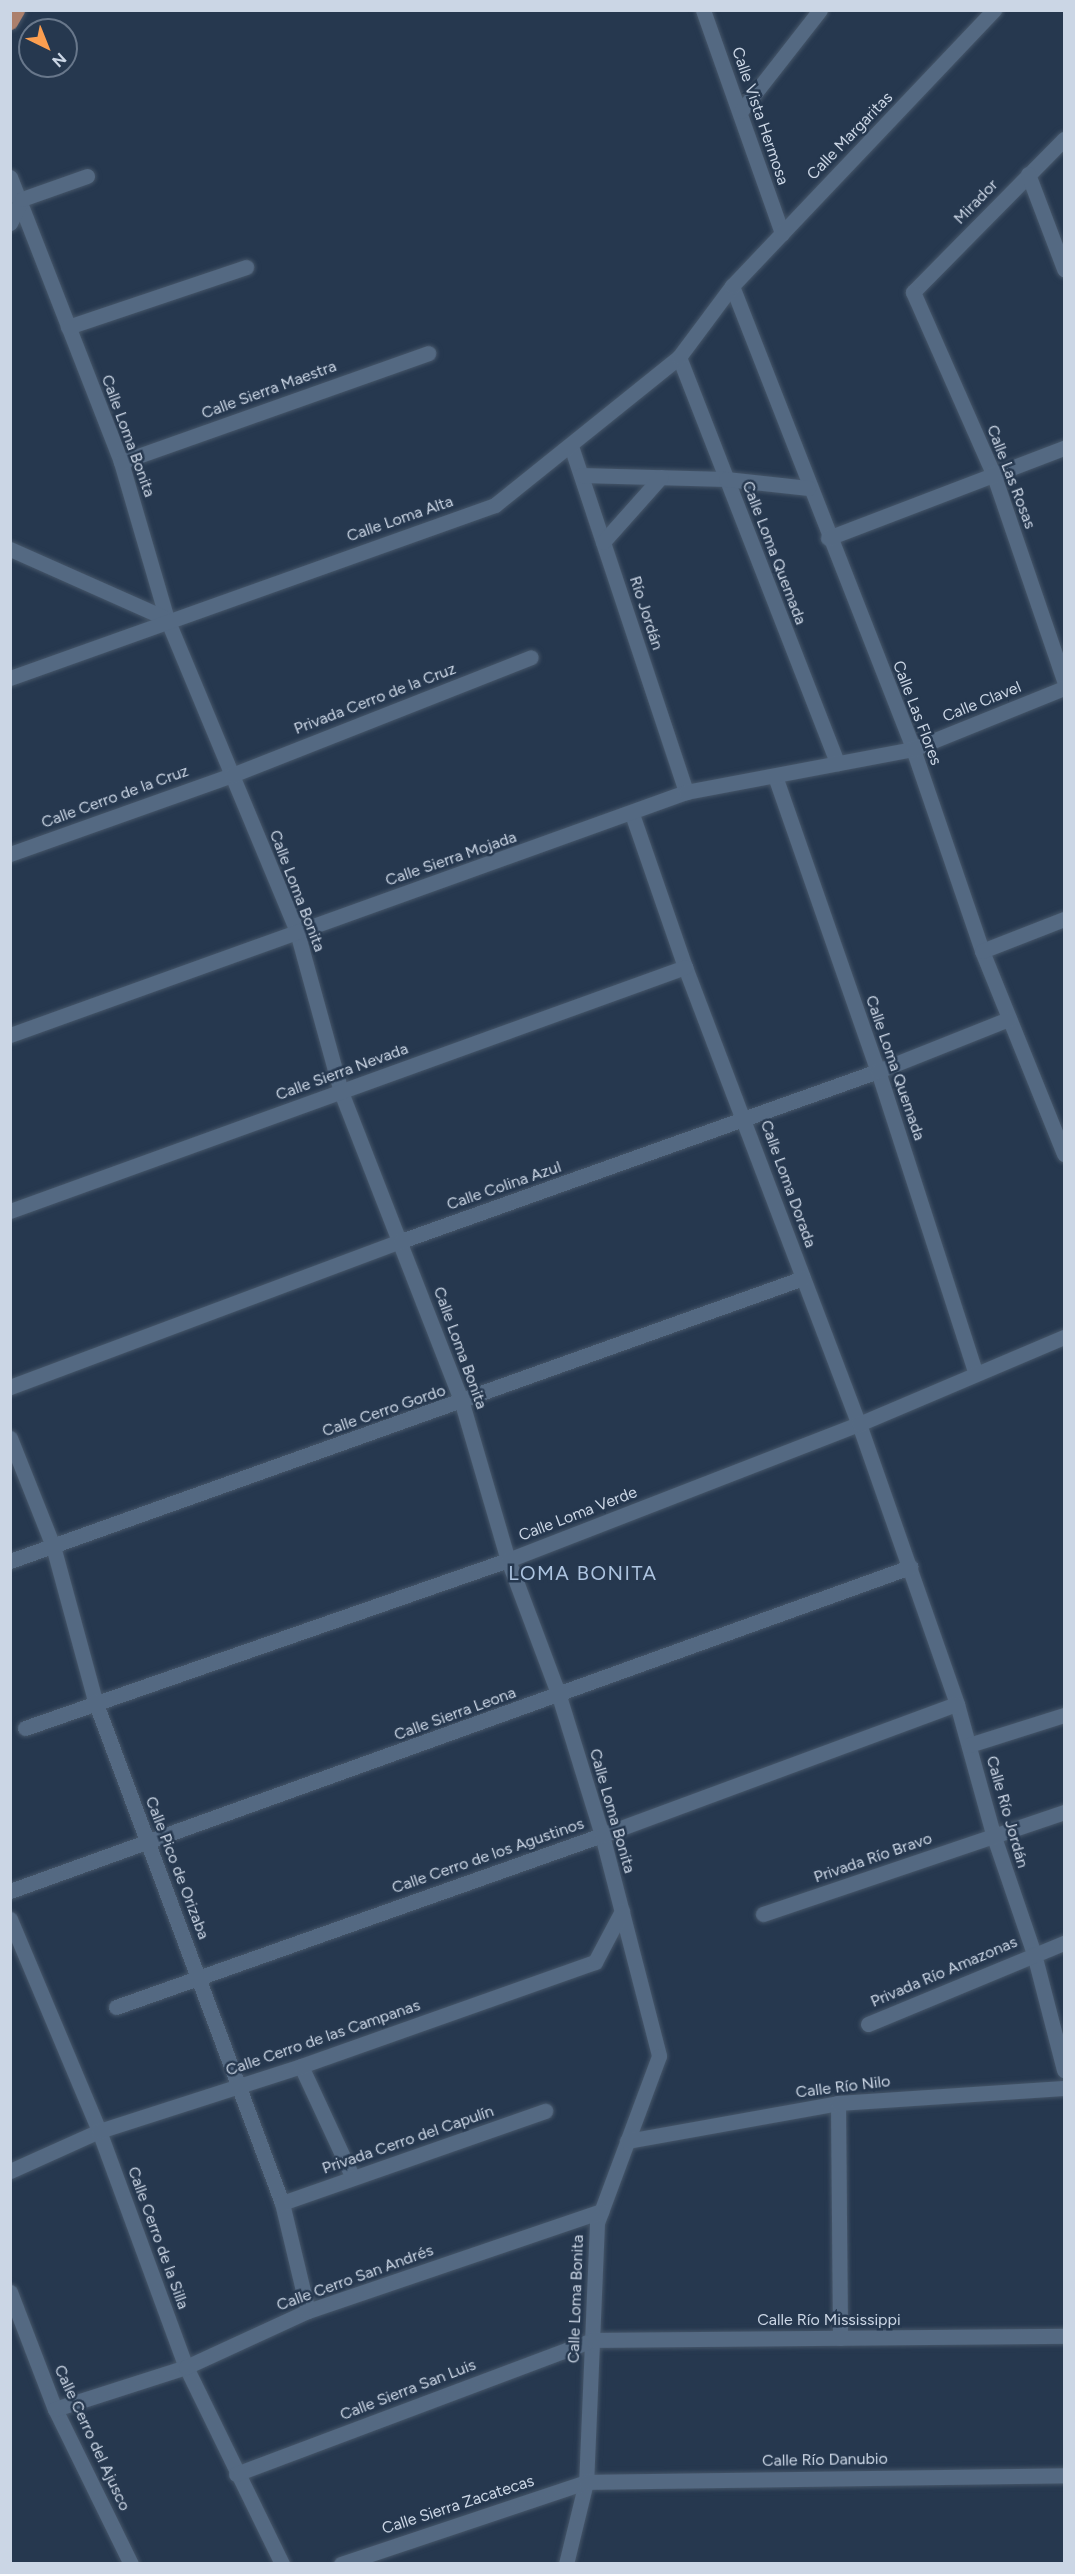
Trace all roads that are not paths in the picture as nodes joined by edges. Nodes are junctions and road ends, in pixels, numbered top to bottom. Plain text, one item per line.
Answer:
1 (17, 10) edge
2 (703, 10) edge
3 (820, 10) edge
4 (994, 10) edge
5 (10, 22) edge
6 (741, 111) junction
7 (1065, 139) edge
8 (1028, 174) junction
9 (87, 176) dead end
10 (10, 177) edge
11 (22, 199) junction
12 (10, 223) edge
13 (782, 233) junction
14 (246, 267) dead end
15 (1065, 269) edge
16 (732, 286) junction
17 (913, 292) joint
18 (68, 327) junction
19 (428, 353) dead end
20 (679, 357) junction
21 (571, 446) junction
22 (1065, 448) edge
23 (121, 462) junction
24 (993, 473) junction
25 (581, 475) junction
26 (661, 477) junction
27 (726, 479) junction
28 (809, 488) junction
29 (828, 538) junction
30 (603, 542) junction
31 (10, 549) edge
32 (167, 619) junction
33 (531, 657) dead end
34 (10, 678) edge
35 (1065, 680) edge
36 (1065, 688) edge
37 (913, 749) junction
38 (837, 763) junction
39 (232, 775) junction
40 (775, 776) junction
41 (686, 792) junction
42 (633, 814) junction
43 (10, 854) edge
44 (1065, 919) edge
45 (297, 932) junction
46 (982, 951) junction
47 (685, 967) junction
48 (1009, 1019) junction
49 (10, 1035) edge
50 (878, 1071) junction
51 (341, 1092) junction
52 (746, 1119) junction
53 (1063, 1147) edge
54 (10, 1211) edge
55 (401, 1241) junction
56 (803, 1278) junction
57 (1065, 1337) edge
58 (976, 1374) junction
59 (10, 1387) edge
60 (462, 1403) junction
61 (859, 1424) junction
62 (10, 1438) edge
63 (53, 1546) junction
64 (508, 1560) junction
65 (10, 1561) edge
66 (910, 1568) junction
67 (558, 1696) junction
68 (95, 1701) junction
69 (957, 1704) junction
70 (1065, 1715) edge
71 (25, 1728) dead end
72 (969, 1745) junction
73 (1065, 1812) edge
74 (602, 1835) junction
75 (994, 1837) junction
76 (147, 1842) junction
77 (10, 1891) edge
78 (622, 1911) junction
79 (763, 1914) dead end
80 (10, 1919) edge
81 (1065, 1943) edge
82 (1034, 1954) junction
83 (200, 1977) junction
84 (116, 2007) dead end
85 (868, 2024) dead end
86 (301, 2066) junction
87 (1065, 2070) edge
88 (237, 2087) junction
89 (1065, 2088) edge
90 (838, 2103) junction
91 (545, 2111) dead end
92 (99, 2131) junction
93 (627, 2141) junction
94 (10, 2171) edge
95 (353, 2178) junction
96 (282, 2203) junction
97 (601, 2211) junction
98 (10, 2292) edge
99 (308, 2311) junction
100 (1065, 2336) edge
101 (840, 2338) junction
102 (593, 2340) junction
103 (186, 2367) junction
104 (55, 2409) junction
105 (236, 2474) junction
106 (1065, 2475) edge
107 (586, 2482) junction
108 (131, 2564) edge
109 (282, 2564) edge
110 (340, 2564) edge
111 (566, 2564) edge

1 - 5 main road
2 - 6 street, Calle Vista Hermosa
3 - 6 street
4 - 13 street, Calle Margaritas
6 - 13 street, Calle Vista Hermosa
7 - 8 street, Mirador
8 - 15 street
8 - 17 street, Mirador
9 - 11 street
10 - 11 street, Calle Loma Bonita
11 - 12 street
11 - 18 street, Calle Loma Bonita
13 - 16 street, Calle Margaritas
14 - 18 street
16 - 20 street, Calle Loma Alta
16 - 28 street, Calle Las Flores
17 - 24 street, Calle Las Rosas
18 - 23 street, Calle Loma Bonita
19 - 23 street, Calle Sierra Maestra
20 - 21 street, Calle Loma Alta
20 - 27 street, Calle Loma Quemada
21 - 25 street, Río Jordán
21 - 32 street, Calle Loma Alta
22 - 24 street
23 - 32 street, Calle Loma Bonita
24 - 29 street
24 - 35 street, Calle Las Rosas
25 - 26 street
25 - 30 street, Río Jordán
26 - 27 street
26 - 30 street
27 - 28 street
27 - 38 street, Calle Loma Quemada
28 - 29 street, Calle Las Flores
29 - 37 street, Calle Las Flores
30 - 41 street, Río Jordán
31 - 32 street
32 - 34 street, Calle Loma Alta
32 - 39 street, Calle Loma Bonita
33 - 39 street, Privada Cerro de la Cruz
36 - 37 street, Calle Clavel
37 - 38 street, Calle Sierra Mojada
37 - 46 street, Calle Las Flores
38 - 40 street, Calle Sierra Mojada
39 - 43 street, Calle Cerro de la Cruz
39 - 45 street, Calle Loma Bonita
40 - 41 street, Calle Sierra Mojada
40 - 50 street, Calle Loma Quemada
41 - 42 street, Calle Sierra Mojada
42 - 45 street, Calle Sierra Mojada
42 - 47 street, Calle Loma Dorada
44 - 46 street
45 - 49 street, Calle Sierra Mojada
45 - 51 street, Calle Loma Bonita
46 - 48 street, Calle Las Flores
47 - 51 street, Calle Sierra Nevada
47 - 52 street, Calle Loma Dorada
48 - 50 street, Calle Colina Azul
48 - 53 street, Calle Las Flores
50 - 52 street, Calle Colina Azul
50 - 58 street, Calle Loma Quemada
51 - 54 street, Calle Sierra Nevada
51 - 55 street, Calle Loma Bonita
52 - 55 street, Calle Colina Azul
52 - 56 street, Calle Loma Dorada
55 - 59 street, Calle Colina Azul
55 - 60 street, Calle Loma Bonita
56 - 60 street, Calle Cerro Gordo
56 - 61 street, Calle Loma Dorada
57 - 58 street, Calle Loma Verde
58 - 61 street, Calle Loma Verde
60 - 63 street, Calle Cerro Gordo
60 - 64 street, Calle Loma Bonita
61 - 64 street, Calle Loma Verde
61 - 66 street, Calle Loma Dorada
62 - 63 street, Calle Pico de Orizaba
63 - 65 street, Calle Cerro Gordo
63 - 68 street, Calle Pico de Orizaba
64 - 67 street, Calle Loma Bonita
64 - 68 street, Calle Loma Verde
66 - 67 street, Calle Sierra Leona
66 - 69 street, Calle Río Jordán
67 - 74 street, Calle Loma Bonita
67 - 76 street, Calle Sierra Leona
68 - 71 street, Calle Loma Verde
68 - 76 street, Calle Pico de Orizaba
69 - 72 street, Calle Río Jordán
69 - 74 street, Calle Cerro de los Agustinos
70 - 72 street
72 - 75 street, Calle Río Jordán
73 - 75 street, Privada Río Bravo
74 - 78 street, Calle Loma Bonita
74 - 83 street, Calle Cerro de los Agustinos
75 - 79 street, Privada Río Bravo
75 - 82 street, Calle Río Jordán
76 - 77 street, Calle Sierra Leona
76 - 83 street, Calle Pico de Orizaba
78 - 86 street, Calle Cerro de las Campanas
78 - 93 street, Calle Loma Bonita
80 - 92 street, Calle Cerro de la Silla
81 - 82 street, Privada Río Amazonas
82 - 85 street, Privada Río Amazonas
82 - 87 street, Calle Río Jordán
83 - 84 street, Calle Cerro de los Agustinos
83 - 88 street, Calle Pico de Orizaba
86 - 88 street, Calle Cerro de las Campanas
86 - 95 street
88 - 92 street, Calle Cerro de las Campanas
88 - 96 street, Calle Pico de Orizaba
89 - 90 street, Calle Río Nilo
90 - 93 street, Calle Río Nilo
90 - 101 street
91 - 95 street, Privada Cerro del Capulín
92 - 94 street, Calle Cerro de las Campanas
92 - 103 street, Calle Cerro de la Silla
93 - 97 street, Calle Loma Bonita
95 - 96 street, Privada Cerro del Capulín
96 - 99 street, Calle Pico de Orizaba
97 - 99 street, Calle Cerro San Andrés
97 - 102 street, Calle Loma Bonita
98 - 104 street, Calle Cerro del Ajusco
99 - 103 street, Calle Cerro San Andrés
100 - 101 street, Calle Río Mississippi
101 - 102 street, Calle Río Mississippi
102 - 105 street, Calle Sierra San Luis
102 - 107 street, Calle Loma Bonita
103 - 104 street, Calle Cerro San Andrés
103 - 105 street, Calle Cerro de la Silla
104 - 108 street, Calle Cerro del Ajusco
105 - 109 street, Calle Cerro de la Silla
106 - 107 street, Calle Río Danubio
107 - 110 street, Calle Sierra Zacatecas
107 - 111 street, Calle Loma Bonita

